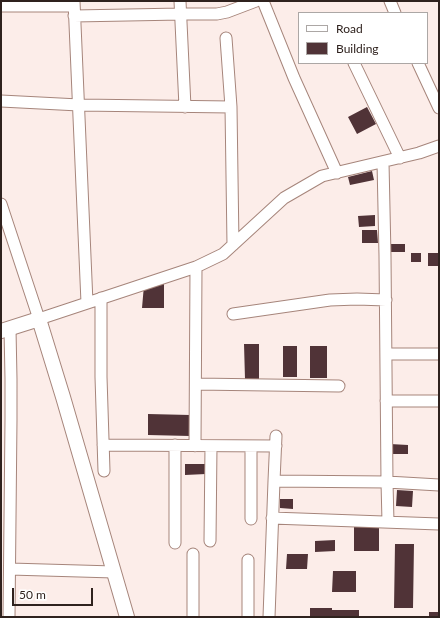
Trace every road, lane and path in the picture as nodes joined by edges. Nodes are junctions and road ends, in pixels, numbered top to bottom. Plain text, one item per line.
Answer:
1 (180, 1) edge
2 (256, 1) edge
3 (263, 1) edge
4 (390, 1) edge
5 (1, 6) edge
6 (74, 8) edge
7 (395, 12) edge
8 (181, 14) junction
9 (226, 38) dead end
10 (354, 64) edge
11 (418, 64) edge
12 (1, 101) edge
13 (79, 105) junction
14 (185, 107) junction
15 (231, 107) junction
16 (439, 108) edge
17 (439, 146) edge
18 (400, 158) junction
19 (383, 162) junction
20 (338, 173) junction
21 (1, 204) edge
22 (5, 229) edge
23 (233, 245) junction
24 (196, 267) junction
25 (101, 298) junction
26 (386, 300) junction
27 (87, 303) junction
28 (233, 314) dead end
29 (39, 319) junction
30 (5, 330) edge
31 (386, 354) junction
32 (439, 354) edge
33 (6, 381) edge
34 (196, 384) junction
35 (339, 386) dead end
36 (386, 400) junction
37 (439, 401) edge
38 (103, 445) junction
39 (175, 445) junction
40 (195, 446) junction
41 (211, 446) junction
42 (251, 446) junction
43 (6, 467) edge
44 (104, 471) dead end
45 (274, 481) junction
46 (387, 482) junction
47 (439, 485) edge
48 (272, 518) junction
49 (251, 519) dead end
50 (388, 522) junction
51 (439, 524) edge
52 (210, 541) dead end
53 (176, 543) dead end
54 (5, 546) edge
55 (193, 554) dead end
56 (248, 560) dead end
57 (10, 569) junction
58 (114, 572) junction
59 (9, 617) edge
60 (127, 617) edge
61 (193, 617) edge
62 (248, 617) edge
63 (269, 617) edge

1 - 8 street
2 - 8 street
3 - 20 street
4 - 7 street
5 - 6 street
6 - 8 street
6 - 13 street
8 - 14 street
9 - 15 street
10 - 18 street
11 - 16 street
12 - 13 street
13 - 14 street
13 - 27 street
14 - 15 street
15 - 23 street
17 - 18 street
18 - 19 street
19 - 20 street
19 - 26 street
20 - 23 street
21 - 22 street
22 - 29 street
23 - 24 street
24 - 25 street
24 - 34 street
25 - 27 street
25 - 38 street
26 - 28 street
26 - 31 street
27 - 29 street
29 - 30 street
29 - 58 street
30 - 33 street
31 - 32 street
31 - 36 street
33 - 43 street
34 - 35 street
34 - 40 street
36 - 37 street
36 - 46 street
38 - 39 street
38 - 44 street
39 - 40 street
39 - 53 street
40 - 41 street
41 - 42 street
41 - 52 street
42 - 45 street
42 - 49 street
43 - 54 street
45 - 46 street
45 - 48 street
46 - 47 street
46 - 50 street
48 - 50 street
48 - 63 street
50 - 51 street
54 - 57 street
55 - 61 street
56 - 62 street
57 - 58 street
57 - 59 street
58 - 60 street

